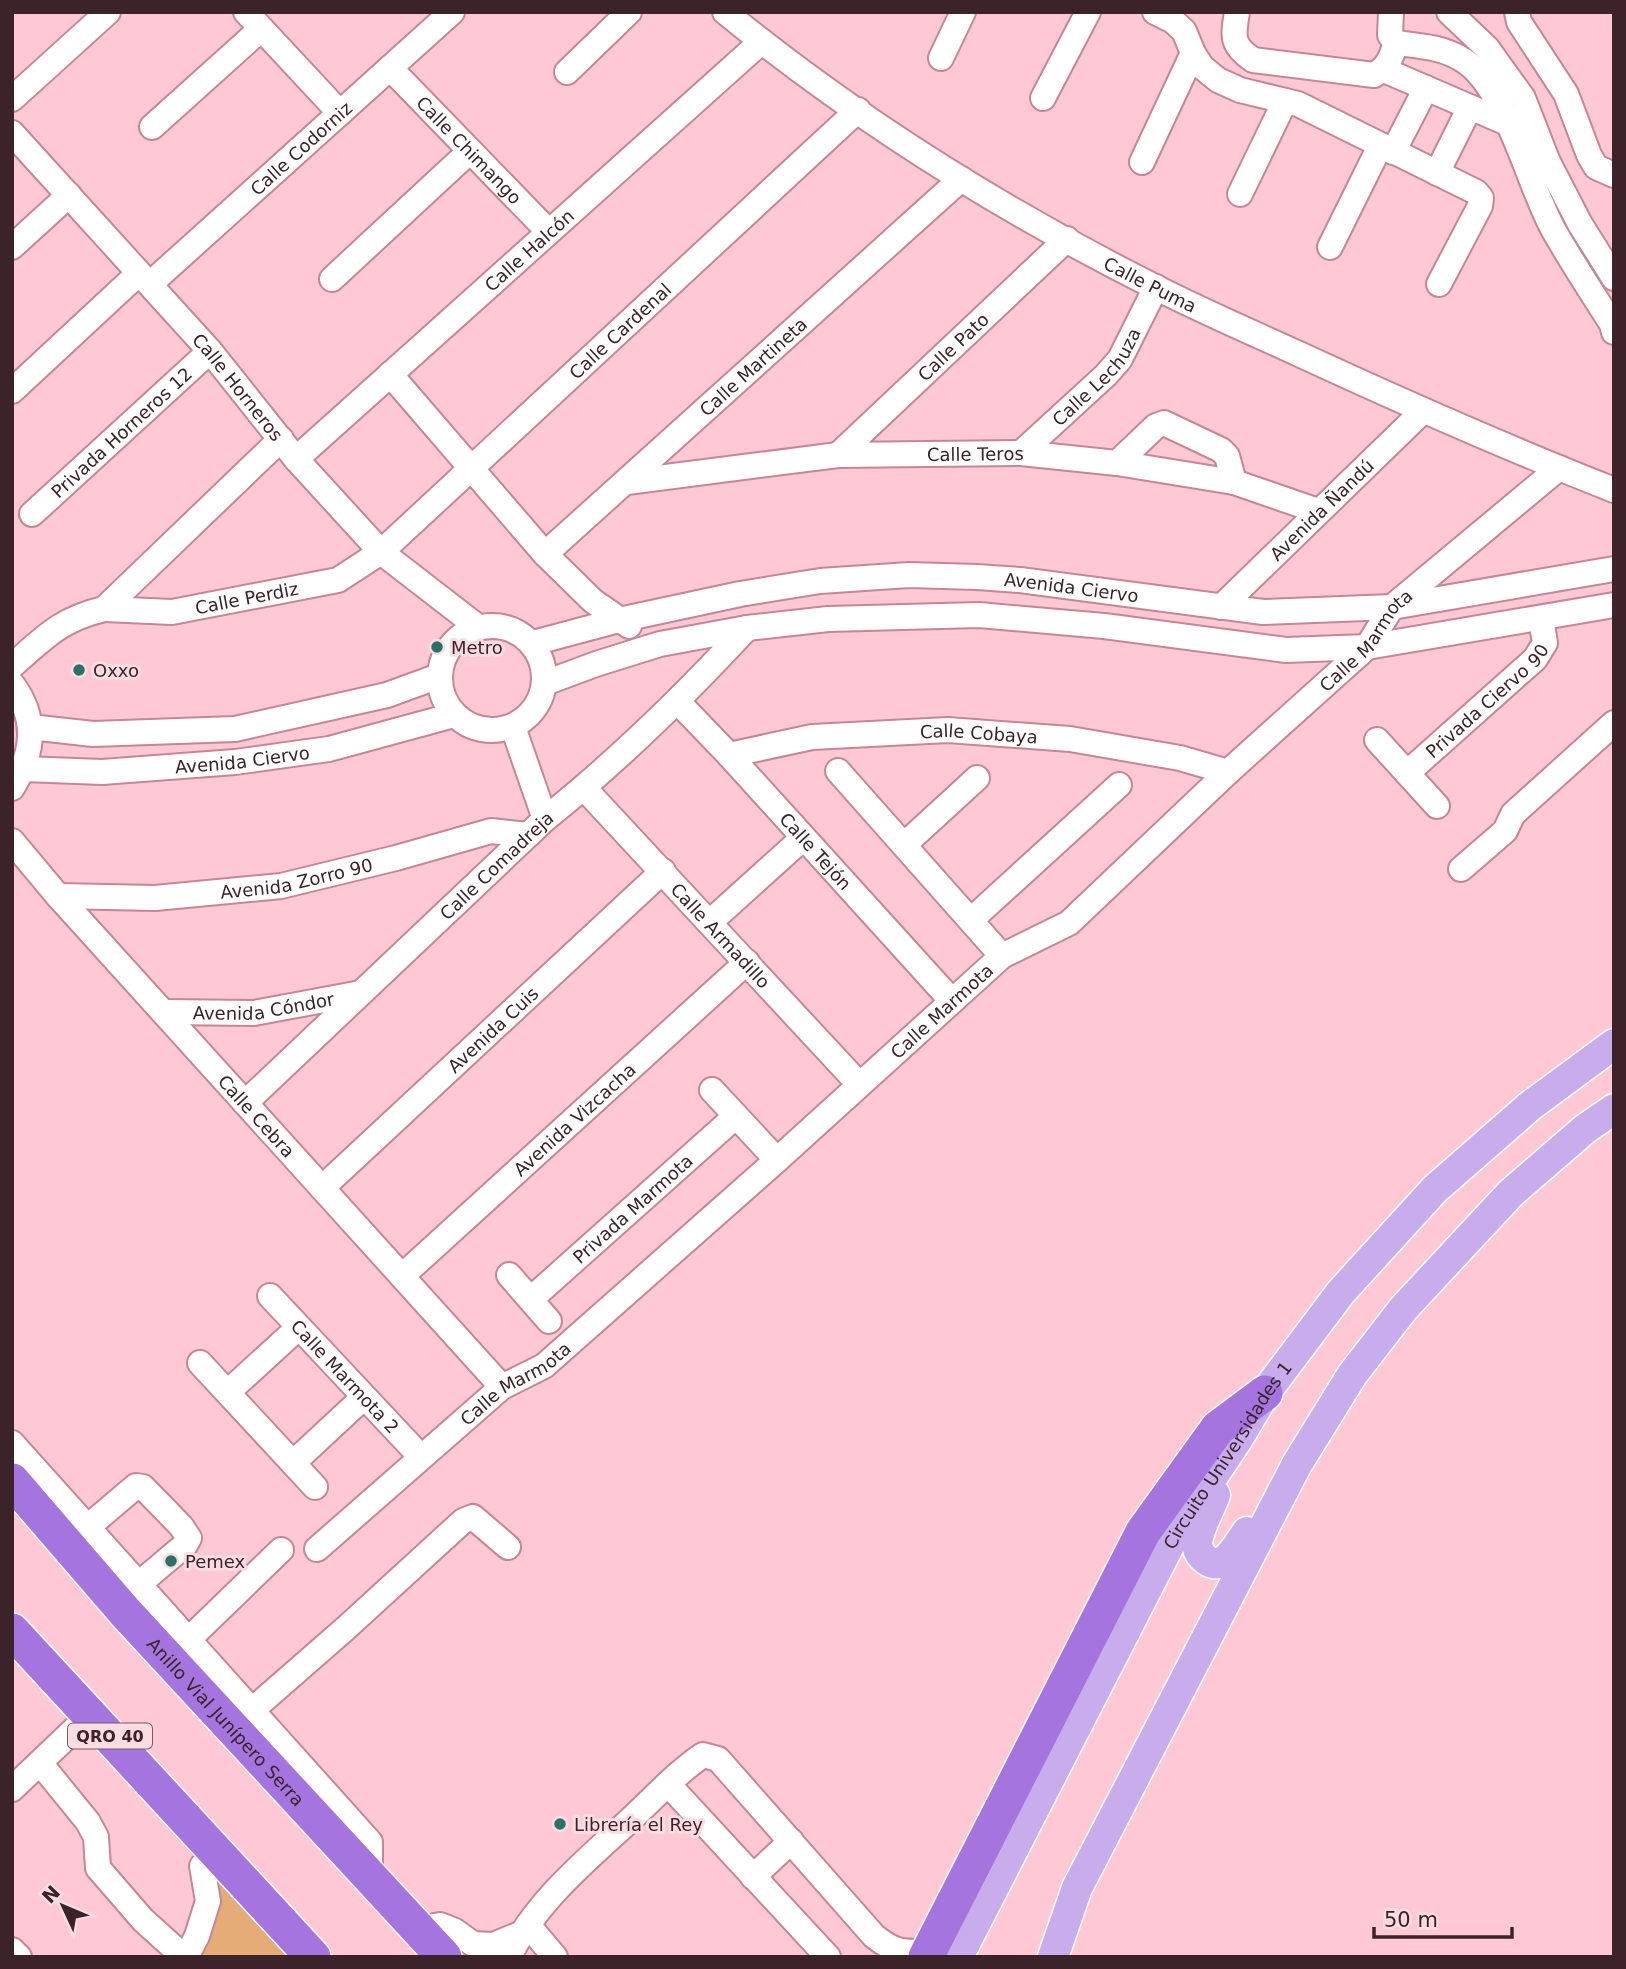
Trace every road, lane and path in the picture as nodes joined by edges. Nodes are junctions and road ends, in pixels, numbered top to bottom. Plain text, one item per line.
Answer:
1 (108, 12) edge
2 (452, 12) edge
3 (629, 12) edge
4 (724, 12) edge
5 (963, 12) edge
6 (1087, 12) edge
7 (1155, 12) edge
8 (1237, 12) edge
9 (1391, 12) edge
10 (1449, 12) edge
11 (1517, 12) edge
12 (254, 20) edge
13 (761, 42) junction
14 (1396, 43) junction
15 (1193, 53) junction
16 (941, 58) dead end
17 (390, 68) junction
18 (1384, 70) junction
19 (567, 72) dead end
20 (18, 83) edge
21 (1426, 88) junction
22 (1043, 98) dead end
23 (1285, 101) junction
24 (1470, 107) junction
25 (858, 110) junction
26 (340, 113) junction
27 (1507, 124) junction
28 (152, 127) dead end
29 (12, 133) edge
30 (1386, 149) junction
31 (470, 151) junction
32 (1142, 162) dead end
33 (1437, 173) junction
34 (1614, 175) edge
35 (961, 179) junction
36 (1240, 194) dead end
37 (69, 195) junction
38 (548, 231) junction
39 (1067, 239) junction
40 (12, 247) edge
41 (1330, 247) dead end
42 (144, 278) junction
43 (1614, 278) edge
44 (332, 279) dead end
45 (1439, 284) dead end
46 (1156, 288) junction
47 (1614, 332) edge
48 (211, 351) junction
49 (390, 374) junction
50 (12, 391) edge
51 (1423, 411) junction
52 (281, 439) junction
53 (1021, 453) junction
54 (838, 455) junction
55 (296, 459) junction
56 (1117, 463) junction
57 (469, 468) junction
58 (1559, 468) junction
59 (627, 482) junction
60 (1234, 482) junction
61 (1614, 490) edge
62 (1318, 511) junction
63 (32, 514) dead end
64 (381, 552) junction
65 (545, 554) junction
66 (1614, 569) edge
67 (977, 577) junction
68 (1614, 605) edge
69 (1221, 607) junction
70 (1392, 607) junction
71 (104, 609) junction
72 (979, 615) junction
73 (1541, 619) junction
74 (619, 620) junction
75 (478, 627) junction
76 (747, 628) junction
77 (533, 643) junction
78 (660, 644) junction
79 (1367, 647) junction
80 (12, 666) edge
81 (439, 676) junction
82 (545, 683) junction
83 (12, 684) edge
84 (678, 702) junction
85 (454, 715) junction
86 (1614, 723) edge
87 (30, 727) junction
88 (513, 727) junction
89 (235, 729) junction
90 (1377, 740) dead end
91 (729, 755) junction
92 (235, 762) junction
93 (838, 771) dead end
94 (1228, 772) junction
95 (1407, 773) junction
96 (18, 778) edge
97 (977, 778) dead end
98 (1119, 785) dead end
99 (584, 788) junction
100 (1437, 806) dead end
101 (537, 827) junction
102 (803, 838) junction
103 (12, 841) edge
104 (904, 845) junction
105 (1461, 869) dead end
106 (663, 871) junction
107 (58, 896) junction
108 (971, 920) junction
109 (709, 922) junction
110 (1002, 956) junction
111 (747, 962) junction
112 (361, 993) junction
113 (951, 1001) junction
114 (164, 1012) junction
115 (1614, 1044) edge
116 (859, 1084) junction
117 (712, 1090) dead end
118 (245, 1102) junction
119 (1614, 1109) edge
120 (736, 1116) junction
121 (777, 1160) junction
122 (322, 1188) junction
123 (509, 1275) dead end
124 (402, 1276) junction
125 (270, 1296) dead end
126 (531, 1299) junction
127 (549, 1321) dead end
128 (298, 1328) junction
129 (201, 1363) dead end
130 (502, 1387) junction
131 (229, 1391) junction
132 (1265, 1394) junction
133 (364, 1397) junction
134 (1237, 1440) junction
135 (12, 1443) edge
136 (421, 1457) junction
137 (293, 1462) junction
138 (1297, 1464) junction
139 (315, 1487) dead end
140 (19, 1494) edge
141 (89, 1526) junction
142 (508, 1547) dead end
143 (317, 1549) dead end
144 (281, 1550) dead end
145 (140, 1583) junction
146 (12, 1603) edge
147 (12, 1631) edge
148 (189, 1639) junction
149 (12, 1658) edge
150 (251, 1711) junction
151 (76, 1728) junction
152 (40, 1763) junction
153 (668, 1784) junction
154 (12, 1789) edge
155 (791, 1841) junction
156 (205, 1853) junction
157 (370, 1874) junction
158 (753, 1877) junction
159 (418, 1929) junction
160 (524, 1930) junction
161 (12, 1950) edge
162 (937, 1955) edge
163 (19, 1957) edge
164 (185, 1957) edge
165 (286, 1957) edge
166 (313, 1957) edge
167 (444, 1957) edge
168 (509, 1957) edge
169 (555, 1957) edge
170 (828, 1957) edge
171 (1053, 1957) edge

1 - 20 street
2 - 17 street, Calle Codorniz
3 - 19 street
4 - 13 street, Calle Puma
5 - 16 street
6 - 22 street
7 - 15 street
8 - 18 street
9 - 14 street
10 - 43 street
11 - 34 street
12 - 26 street
12 - 28 street
13 - 25 street, Calle Puma
13 - 38 street, Calle Halcón
14 - 18 street
14 - 27 street
15 - 23 street
15 - 32 street
17 - 26 street, Calle Codorniz
17 - 31 street, Calle Chimango
18 - 21 street
21 - 24 street
21 - 30 street
23 - 30 street
23 - 36 street
24 - 27 street
24 - 33 street
25 - 35 street, Calle Puma
25 - 57 street, Calle Cardenal
26 - 42 street, Calle Codorniz
27 - 47 street
29 - 37 street, Calle Horneros
30 - 33 street
30 - 41 street
31 - 38 street, Calle Chimango
31 - 44 street
33 - 45 street
35 - 39 street, Calle Puma
35 - 59 street, Calle Martineta
37 - 40 street
37 - 42 street, Calle Horneros
38 - 49 street, Calle Halcón
39 - 46 street, Calle Puma
39 - 54 street, Calle Pato
42 - 48 street, Calle Horneros
42 - 50 street, Calle Codorniz
46 - 51 street, Calle Puma
46 - 53 street, Calle Lechuza
48 - 52 street, Calle Horneros
48 - 63 street, Privada Horneros 12
49 - 55 street, Calle Halcón
49 - 57 street
51 - 58 street, Calle Puma
51 - 62 street, Avenida Ñandú
52 - 55 street, Calle Horneros
52 - 71 street
53 - 54 street, Calle Teros
53 - 56 street, Calle Teros
54 - 59 street, Calle Teros
55 - 64 street, Calle Horneros
56 - 60 street, Calle Teros
56 - 60 street
57 - 64 street, Calle Cardenal
57 - 65 street
58 - 61 street, Calle Puma
58 - 70 street, Calle Marmota
59 - 65 street, Calle Martineta
60 - 62 street, Calle Teros
62 - 69 street, Avenida Ñandú
64 - 71 street, Calle Perdiz
64 - 75 street, Calle Horneros
65 - 74 street
66 - 70 street, Avenida Ciervo
67 - 69 street, Avenida Ciervo
67 - 72 street
67 - 74 street, Avenida Ciervo
68 - 73 street, Avenida Ciervo
69 - 70 street, Avenida Ciervo
70 - 79 street, Calle Marmota
71 - 80 street
72 - 76 street, Avenida Ciervo
72 - 79 street, Avenida Ciervo
73 - 79 street, Avenida Ciervo
73 - 95 street, Privada Ciervo 90
74 - 77 street, Avenida Ciervo
74 - 78 street
75 - 77 street
75 - 81 street
76 - 78 street, Avenida Ciervo
76 - 84 street, Calle Comadreja
77 - 82 street
78 - 82 street, Avenida Ciervo
79 - 94 street, Calle Marmota
81 - 85 street
81 - 89 street, Avenida Ciervo
82 - 88 street
83 - 87 street
84 - 91 street, Calle Tejón
84 - 99 street, Calle Comadreja
85 - 88 street
85 - 92 street, Avenida Ciervo
86 - 105 street
87 - 89 street, Avenida Ciervo
87 - 96 street
88 - 101 street
89 - 92 street
90 - 95 street, Privada Ciervo 90
91 - 94 street, Calle Cobaya
91 - 102 street, Calle Tejón
92 - 96 street, Avenida Ciervo
93 - 104 street
94 - 110 street, Calle Marmota
95 - 100 street, Privada Ciervo 90
97 - 104 street
98 - 108 street
99 - 101 street, Calle Comadreja
99 - 106 street, Calle Armadillo
101 - 107 street, Avenida Zorro 90
101 - 112 street, Calle Comadreja
102 - 109 street
102 - 113 street, Calle Tejón
103 - 107 street, Calle Cebra
104 - 108 street
106 - 109 street, Calle Armadillo
106 - 122 street, Avenida Cuis
107 - 114 street, Calle Cebra
108 - 110 street
109 - 111 street, Calle Armadillo
110 - 113 street, Calle Marmota
111 - 116 street, Calle Armadillo
111 - 124 street, Avenida Vizcacha
112 - 114 street, Avenida Cóndor
112 - 118 street, Calle Comadreja
113 - 116 street, Calle Marmota
114 - 118 street, Calle Cebra
115 - 132 main road, Circuito Universidades 1
116 - 121 street, Calle Marmota
117 - 120 street
118 - 122 street, Calle Cebra
119 - 138 main road
120 - 121 street
120 - 126 street, Privada Marmota
121 - 130 street, Calle Marmota
122 - 124 street, Calle Cebra
123 - 126 street
124 - 130 street, Calle Cebra
125 - 128 street, Calle Marmota 2
126 - 127 street
128 - 131 street
128 - 133 street, Calle Marmota 2
129 - 131 street
130 - 136 street, Calle Marmota
131 - 137 street
132 - 134 main road, Circuito Universidades 1
132 - 162 highway
133 - 136 street, Calle Marmota 2
133 - 137 street
134 - 138 main road
134 - 162 main road, Circuito Universidades 1
135 - 141 street
136 - 143 street, Calle Marmota
137 - 139 street
138 - 171 main road
140 - 157 highway, Anillo Vial Junípero Serra
141 - 145 street
141 - 145 street
142 - 150 street
144 - 148 street
145 - 148 street
146 - 156 highway
147 - 156 highway, QRO 40
148 - 150 street
149 - 151 highway
150 - 157 street
151 - 152 street
151 - 156 highway
152 - 154 street
152 - 164 street
153 - 155 street
153 - 158 street
153 - 160 street
155 - 158 street
155 - 162 street
156 - 164 street
156 - 165 highway
156 - 166 highway, QRO 40
157 - 159 highway, Anillo Vial Junípero Serra
158 - 170 street
159 - 160 street
159 - 167 highway, Anillo Vial Junípero Serra
160 - 168 street
160 - 169 street
161 - 163 street

